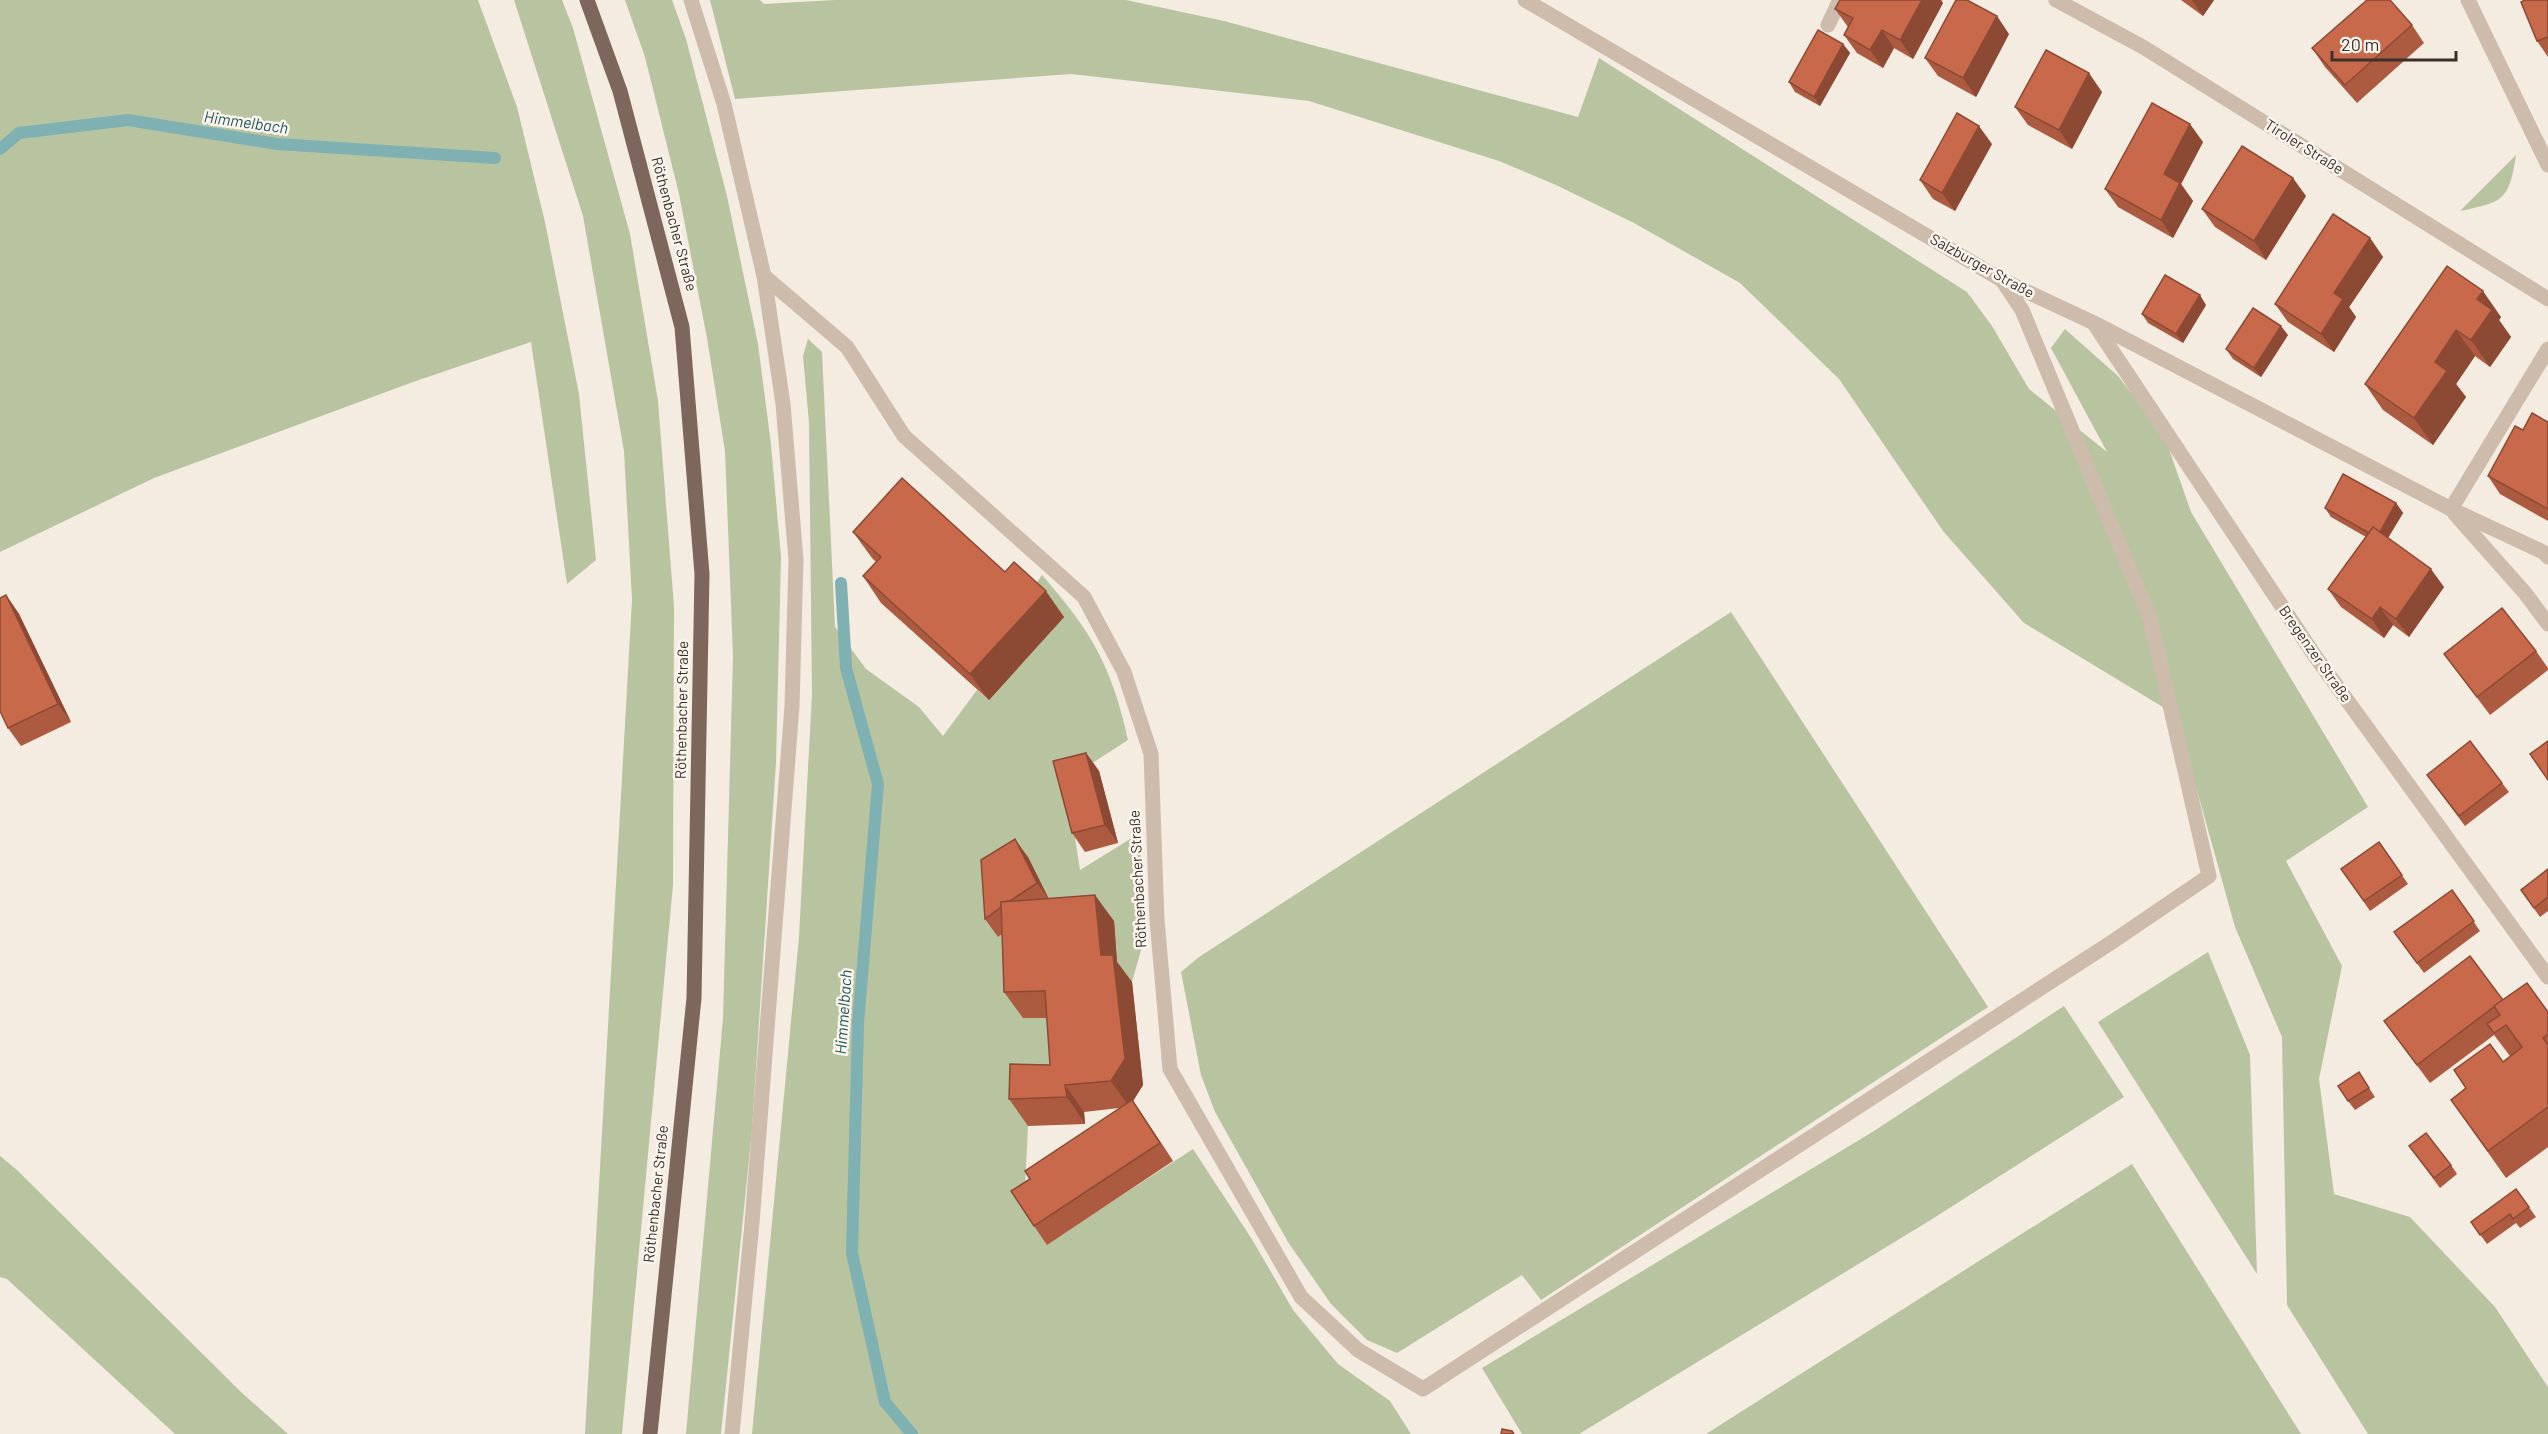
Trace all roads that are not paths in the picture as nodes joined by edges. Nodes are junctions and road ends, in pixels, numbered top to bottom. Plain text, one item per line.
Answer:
1 (587, 0) edge
2 (691, 0) edge
3 (1525, 0) edge
4 (1840, 0) edge
5 (2056, 0) edge
6 (2468, 0) edge
7 (1828, 25) dead end
8 (2548, 165) edge
9 (764, 276) junction
10 (2002, 280) junction
11 (2548, 300) edge
12 (2094, 323) junction
13 (2548, 349) edge
14 (2451, 509) junction
15 (2548, 557) edge
16 (2548, 624) edge
17 (2548, 977) edge
18 (650, 1434) edge
19 (732, 1434) edge

1 - 18 main road, Röthenbacher Straße
2 - 9 street
3 - 10 street, Salzburger Straße
4 - 7 street
5 - 11 street, Tiroler Straße
6 - 8 street
9 - 10 street, Röthenbacher Straße
9 - 19 street
10 - 12 street, Salzburger Straße
12 - 14 street, Salzburger Straße
12 - 17 street, Bregenzer Straße
13 - 14 street
14 - 15 street, Salzburger Straße
14 - 16 street, Salzburger Straße

